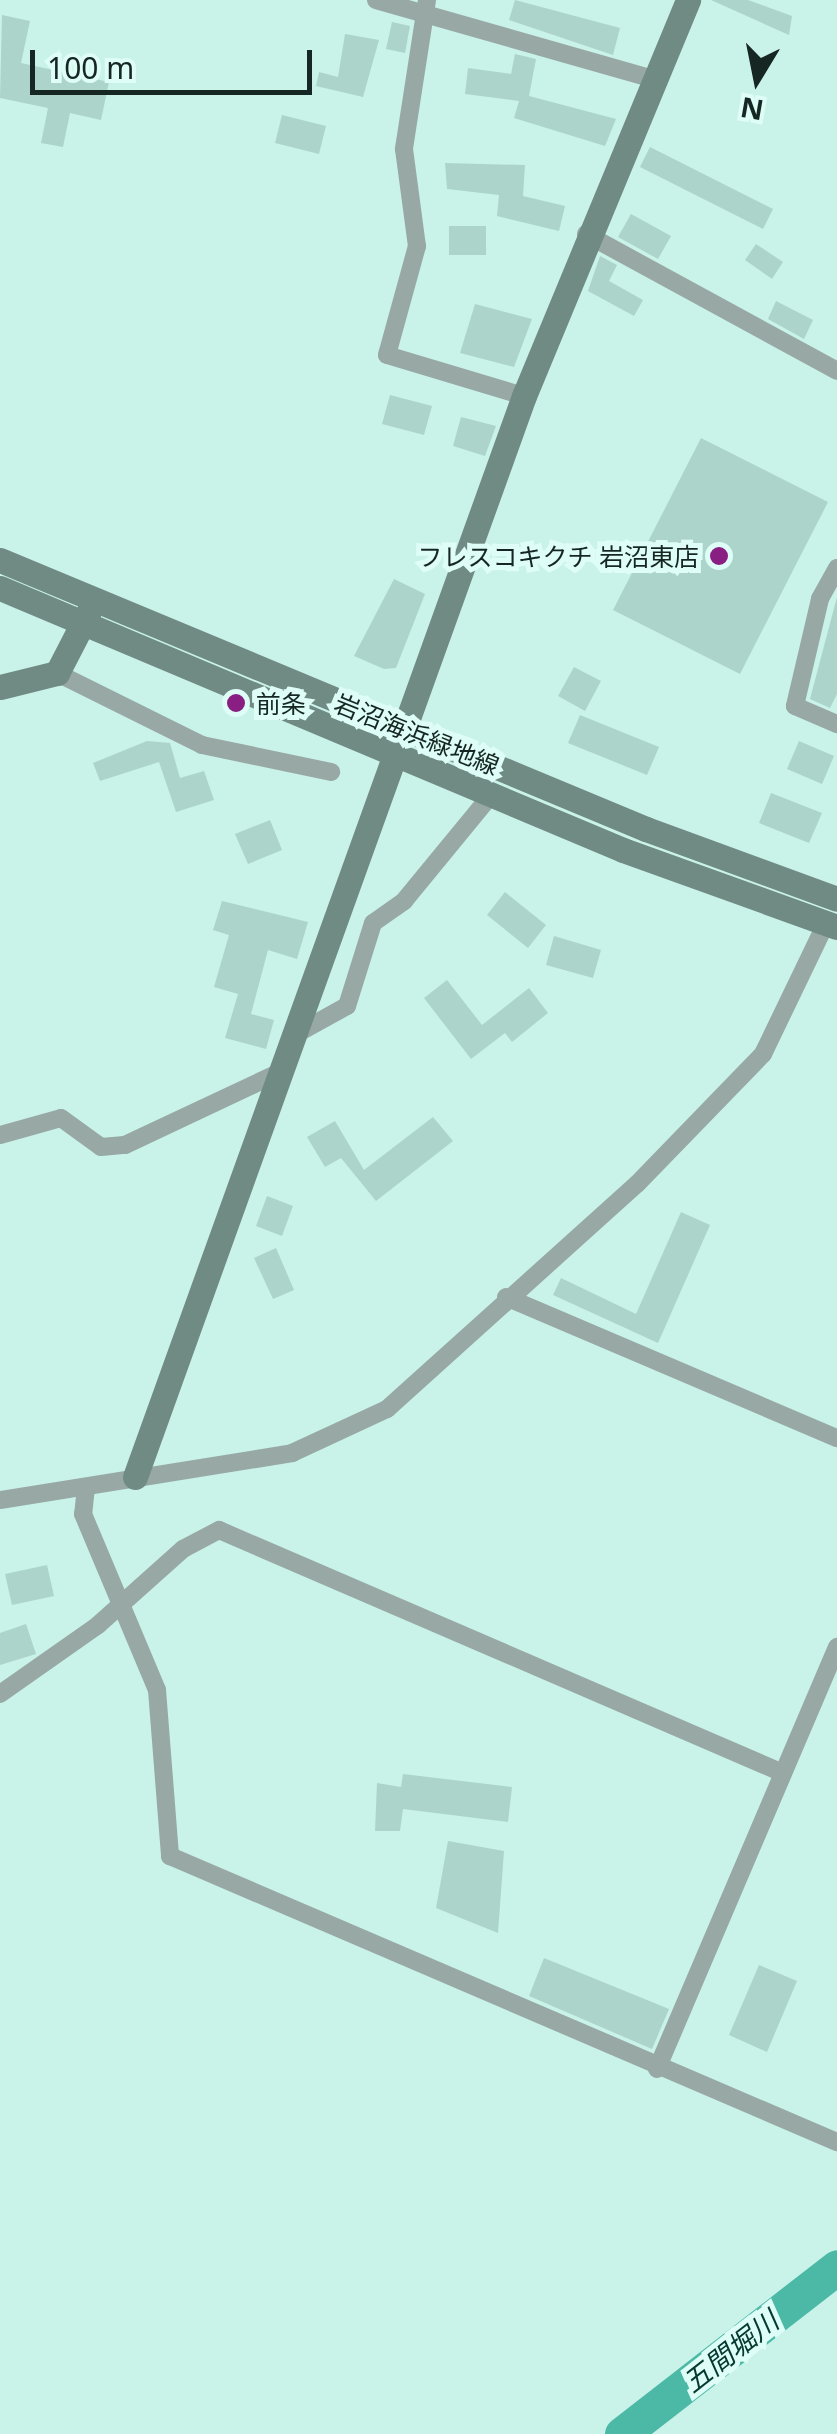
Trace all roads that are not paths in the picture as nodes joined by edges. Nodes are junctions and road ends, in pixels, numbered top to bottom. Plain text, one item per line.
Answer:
1 (376, 0) edge
2 (688, 0) edge
3 (426, 7) edge
4 (653, 79) junction
5 (586, 234) junction
6 (837, 370) edge
7 (524, 396) junction
8 (0, 560) edge
9 (837, 568) edge
10 (0, 588) edge
11 (828, 603) edge
12 (88, 612) junction
13 (57, 673) junction
14 (0, 688) edge
15 (837, 724) edge
16 (404, 727) junction
17 (394, 756) junction
18 (331, 772) dead end
19 (491, 795) junction
20 (837, 899) edge
21 (831, 925) edge
22 (291, 1037) junction
23 (278, 1073) junction
24 (0, 1134) edge
25 (506, 1297) junction
26 (837, 1438) edge
27 (135, 1478) junction
28 (86, 1487) junction
29 (0, 1500) edge
30 (126, 1603) junction
31 (837, 1647) edge
32 (0, 1694) edge
33 (783, 1773) junction
34 (657, 2068) junction
35 (837, 2142) edge

1 - 3 street
2 - 4 main road
3 - 4 street
3 - 7 street
4 - 5 main road
5 - 6 street
5 - 7 main road
7 - 16 main road
8 - 12 main road, 岩沼海浜緑地線
9 - 11 street
10 - 12 main road, 岩沼海浜緑地線
11 - 15 street
12 - 13 main road
12 - 16 main road, 岩沼海浜緑地線
12 - 17 main road, 岩沼海浜緑地線
13 - 14 main road
13 - 18 street
16 - 17 main road
16 - 20 main road, 岩沼海浜緑地線
17 - 19 main road, 岩沼海浜緑地線
17 - 22 main road
19 - 21 main road, 岩沼海浜緑地線
19 - 22 street
21 - 25 street
22 - 23 main road
23 - 24 street
23 - 27 main road
25 - 26 street
25 - 27 street
27 - 28 street
28 - 29 street
28 - 30 street
30 - 32 street
30 - 33 street
30 - 34 street
31 - 33 street
33 - 34 street
34 - 35 street

